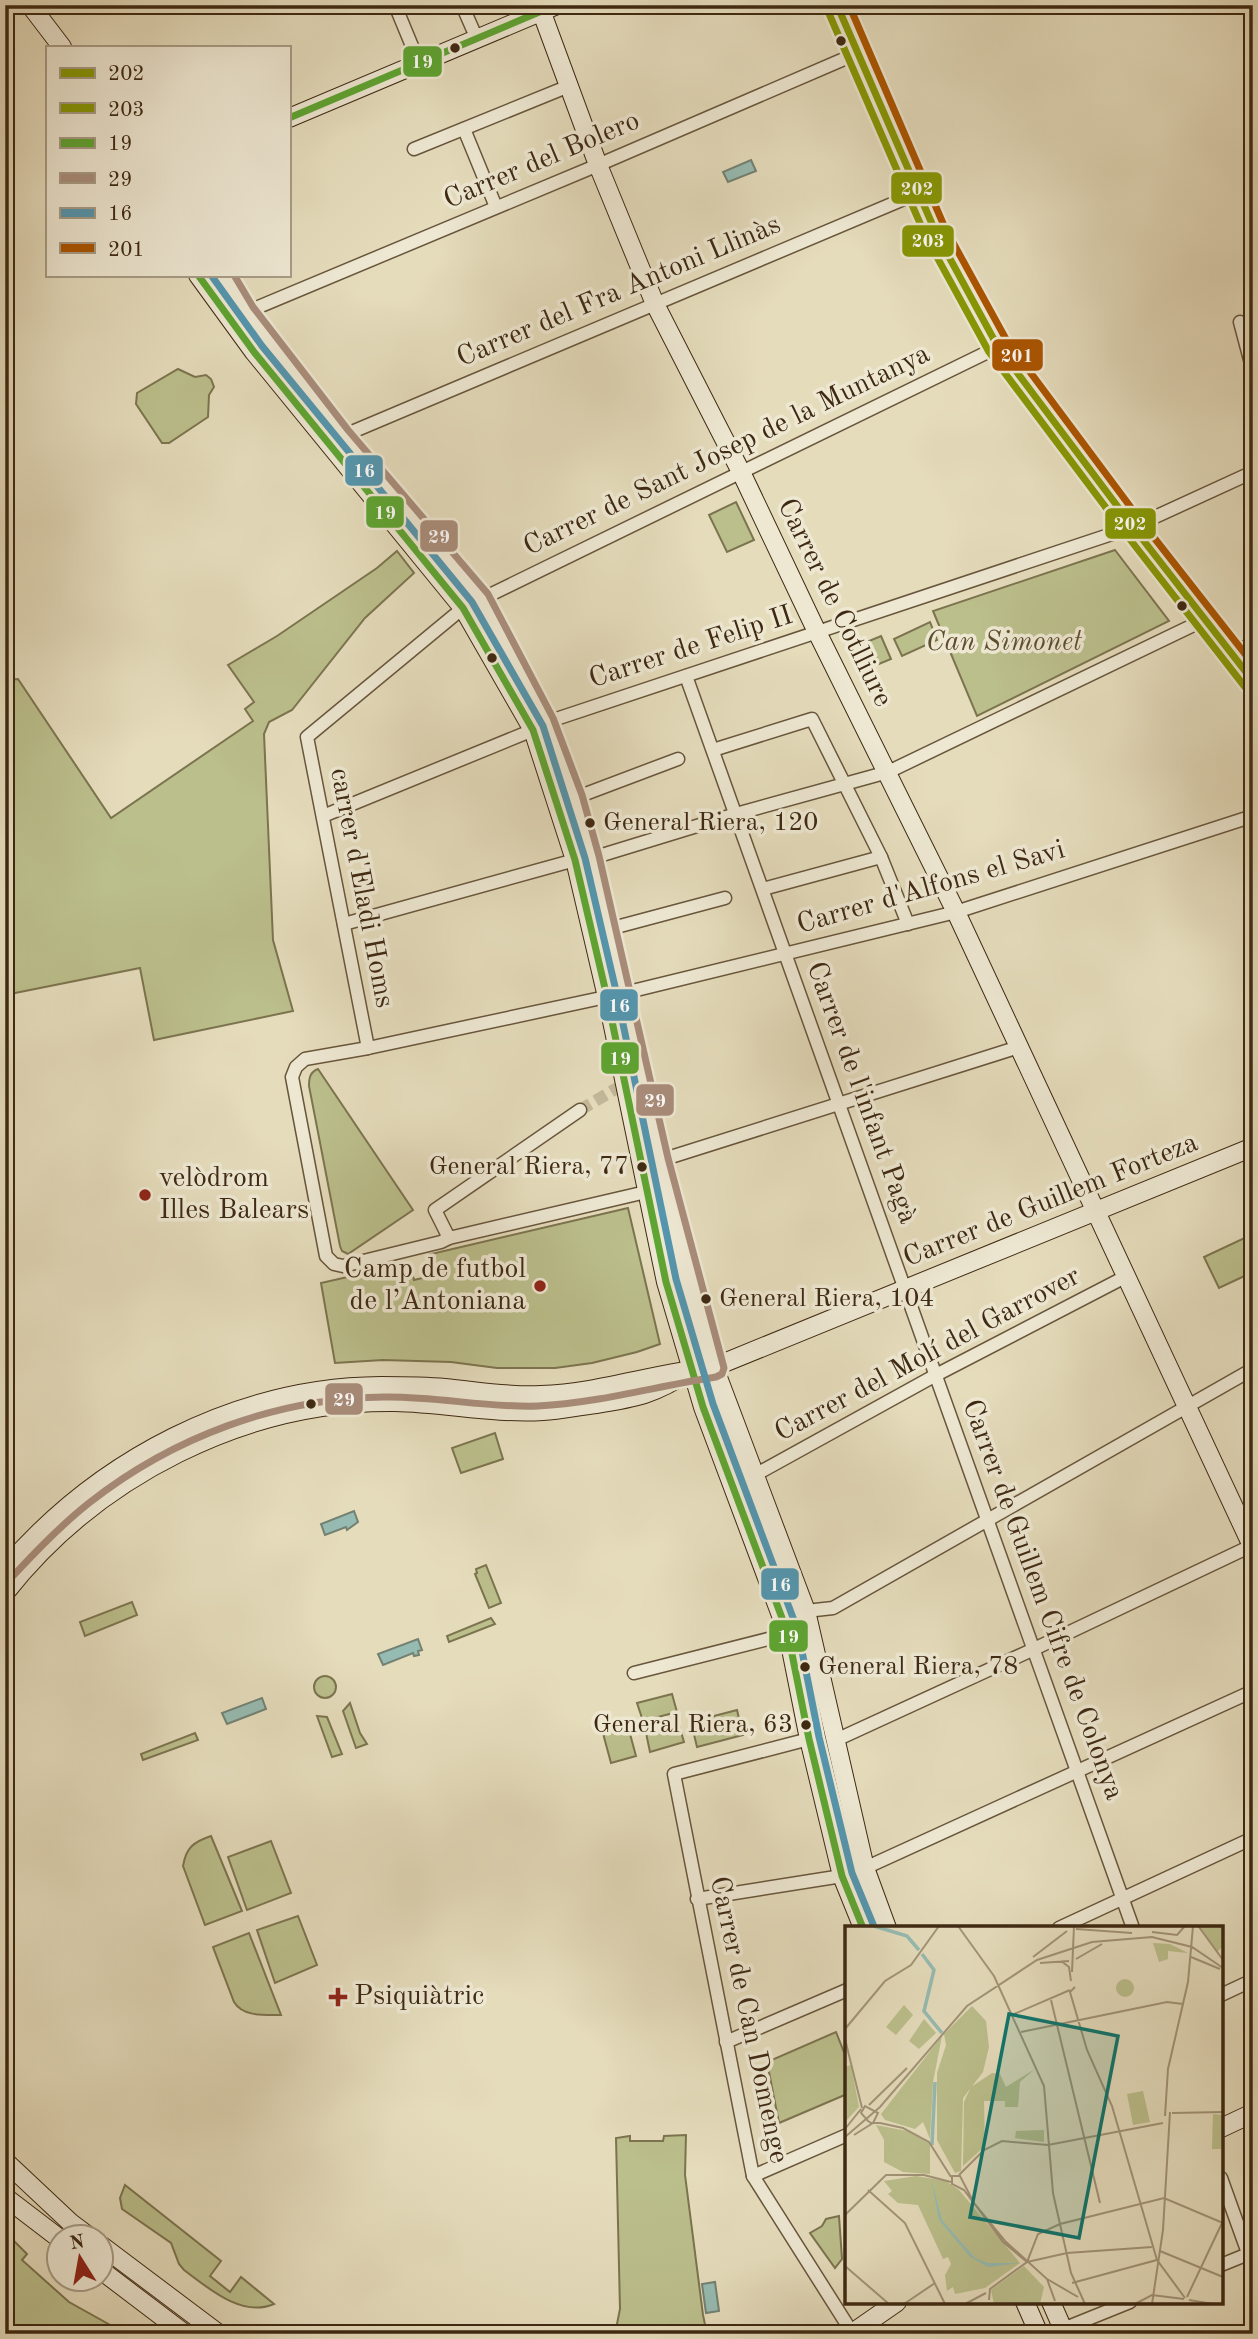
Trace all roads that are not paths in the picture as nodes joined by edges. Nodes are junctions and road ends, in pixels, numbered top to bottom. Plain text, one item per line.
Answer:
1 (30, 5) edge
2 (395, 5) edge
3 (462, 5) edge
4 (837, 5) edge
5 (546, 8) edge
6 (477, 39) junction
7 (61, 46) edge
8 (858, 52) junction
9 (419, 64) junction
10 (569, 86) junction
11 (290, 118) edge
12 (464, 129) junction
13 (414, 149) dead end
14 (598, 164) junction
15 (918, 193) junction
16 (496, 207) junction
17 (199, 276) edge
18 (223, 276) edge
19 (655, 304) junction
20 (244, 313) junction
21 (1240, 322) dead end
22 (998, 347) junction
23 (1253, 370) edge
24 (340, 437) junction
25 (741, 472) junction
26 (1253, 472) edge
27 (1133, 527) junction
28 (471, 604) junction
29 (1206, 619) junction
30 (817, 632) junction
31 (1253, 644) edge
32 (1232, 652) junction
33 (687, 676) junction
34 (1253, 681) edge
35 (538, 726) junction
36 (307, 737) joint
37 (713, 750) junction
38 (678, 759) dead end
39 (888, 772) junction
40 (846, 785) junction
41 (572, 799) junction
42 (736, 814) junction
43 (323, 816) junction
44 (1253, 816) edge
45 (881, 857) junction
46 (582, 860) junction
47 (763, 889) junction
48 (725, 898) dead end
49 (956, 912) junction
50 (344, 924) junction
51 (908, 924) junction
52 (605, 930) junction
53 (786, 954) junction
54 (613, 995) junction
55 (1019, 1046) junction
56 (368, 1048) junction
57 (839, 1105) junction
58 (580, 1111) tunnel mouth
59 (1253, 1147) edge
60 (658, 1161) junction
61 (646, 1192) junction
62 (1094, 1212) junction
63 (449, 1238) junction
64 (1125, 1277) junction
65 (906, 1290) junction
66 (714, 1367) junction
67 (692, 1369) junction
68 (1253, 1369) edge
69 (936, 1375) junction
70 (1187, 1408) junction
71 (753, 1476) junction
72 (988, 1520) junction
73 (1252, 1547) edge
74 (5, 1569) edge
75 (5, 1594) edge
76 (806, 1611) junction
77 (788, 1634) junction
78 (1034, 1649) junction
79 (634, 1673) dead end
80 (1253, 1691) edge
81 (809, 1739) junction
82 (836, 1740) junction
83 (1077, 1772) junction
84 (857, 1836) junction
85 (1253, 1838) edge
86 (865, 1868) junction
87 (842, 1875) junction
88 (1122, 1898) junction
89 (697, 1899) junction
90 (853, 1902) junction
91 (862, 1926) edge
92 (886, 1926) edge
93 (1063, 1926) edge
94 (1132, 1926) edge
95 (1253, 1980) edge
96 (845, 1991) edge
97 (1223, 1994) edge
98 (726, 2042) junction
99 (1253, 2113) edge
100 (1223, 2127) edge
101 (845, 2136) edge
102 (5, 2161) edge
103 (753, 2176) junction
104 (1223, 2183) edge
105 (5, 2197) edge
106 (72, 2224) edge
107 (46, 2228) edge
108 (116, 2257) edge
109 (1251, 2258) edge
110 (1223, 2265) edge
111 (116, 2282) edge
112 (894, 2304) edge
113 (1026, 2304) edge
114 (1052, 2304) edge
115 (1126, 2304) edge
116 (1064, 2332) edge
117 (852, 2333) edge
118 (1035, 2333) edge
119 (185, 2334) edge
120 (219, 2334) edge

1 - 7 main road
2 - 9 street
3 - 6 street
4 - 8 main road
5 - 6 main road
5 - 10 main road, Carrer de Cotlliure
6 - 9 main road
8 - 14 street, Carrer del Bolero
8 - 15 main road
9 - 11 main road
10 - 12 street
10 - 14 main road, Carrer de Cotlliure
12 - 13 street
12 - 16 street
14 - 16 street, Carrer del Bolero
14 - 19 main road, Carrer de Cotlliure
15 - 19 street, Carrer del Fra Antoni Llinàs
15 - 22 main road
16 - 20 street, Carrer del Bolero
17 - 28 main road
18 - 20 main road
19 - 24 street, Carrer del Fra Antoni Llinàs
19 - 25 main road, Carrer de Cotlliure
20 - 24 main road
21 - 23 street
22 - 25 street, Carrer de Sant Josep de la Muntanya
22 - 27 main road
24 - 28 main road
25 - 28 street, Carrer de Sant Josep de la Muntanya
25 - 30 main road, Carrer de Cotlliure
26 - 27 street, Carrer de Felip II
27 - 29 main road
27 - 30 street, Carrer de Felip II
28 - 35 main road
28 - 36 street, Carrer de Sant Josep de la Muntanya
29 - 32 main road
29 - 39 street
30 - 33 street, Carrer de Felip II
30 - 39 main road, Carrer de Cotlliure
31 - 32 street
32 - 34 main road
33 - 35 street, Carrer de Felip II
33 - 37 street, Carrer de l'infant Pagà
35 - 41 main road
35 - 43 street, Carrer de Felip II
35 - 46 main road
36 - 43 street, carrer d'Eladi Homs
37 - 40 street
37 - 42 street, Carrer de l'infant Pagà
38 - 41 street
39 - 40 street
39 - 49 main road, Carrer de Cotlliure
40 - 42 street
40 - 45 street
41 - 46 main road
42 - 46 street
42 - 47 street, Carrer de l'infant Pagà
43 - 50 street, carrer d'Eladi Homs
44 - 49 street, Carrer d'Alfons el Savi
45 - 47 street
45 - 51 street
46 - 50 street
46 - 52 main road
46 - 54 main road
47 - 53 street, Carrer de l'infant Pagà
48 - 52 street
49 - 51 street, Carrer d'Alfons el Savi
49 - 55 main road, Carrer de Cotlliure
50 - 56 street, carrer d'Eladi Homs
51 - 53 street, Carrer d'Alfons el Savi
52 - 54 main road
53 - 54 street, Carrer d'Alfons el Savi
53 - 57 street, Carrer de l'infant Pagà
54 - 56 street, Carrer d'Alfons el Savi
54 - 60 main road
54 - 61 main road
55 - 57 street
55 - 62 main road, Carrer de Cotlliure
56 - 63 street, Carrer d'Alfons el Savi
57 - 60 street
57 - 65 street, Carrer de l'infant Pagà
58 - 63 street
59 - 62 main road, Carrer de Guillem Forteza
60 - 66 main road
61 - 63 street, Carrer d'Alfons el Savi
61 - 67 main road
62 - 64 main road, Carrer de Cotlliure
62 - 65 main road, Carrer de Guillem Forteza
64 - 69 street, Carrer del Molí del Garrover
64 - 70 main road, Carrer de Cotlliure
65 - 66 main road, Carrer de Guillem Forteza
65 - 69 street, Carrer de Guillem Cifre de Colonya
66 - 67 main road, Carrer de Guillem Forteza
66 - 71 main road
67 - 74 main road, Carrer de Guillem Forteza
67 - 75 main road
67 - 77 main road
68 - 70 street
69 - 71 street, Carrer del Molí del Garrover
69 - 72 street, Carrer de Guillem Cifre de Colonya
70 - 72 street
70 - 73 main road, Carrer de Cotlliure
71 - 76 main road
72 - 76 street
72 - 78 street, Carrer de Guillem Cifre de Colonya
73 - 78 street
76 - 82 main road
77 - 79 street
77 - 81 main road
78 - 82 street
78 - 83 street, Carrer de Guillem Cifre de Colonya
80 - 83 street
81 - 87 main road
81 - 89 street, Carrer de Can Domenge
82 - 84 main road
83 - 86 street
83 - 88 street, Carrer de Guillem Cifre de Colonya
84 - 86 main road
84 - 87 street
85 - 88 street
86 - 90 street
86 - 92 main road
87 - 89 street
87 - 90 main road
88 - 93 street
88 - 94 street, Carrer de Guillem Cifre de Colonya
89 - 98 street, Carrer de Can Domenge
90 - 91 main road
95 - 97 street
96 - 98 street
98 - 103 street, Carrer de Can Domenge
99 - 100 main road
101 - 103 street
102 - 106 main road
103 - 117 street, Carrer de Can Domenge
104 - 109 street
105 - 107 main road
108 - 120 main road
109 - 110 street
111 - 119 main road
112 - 117 main road
113 - 118 main road
114 - 116 main road
115 - 116 street

